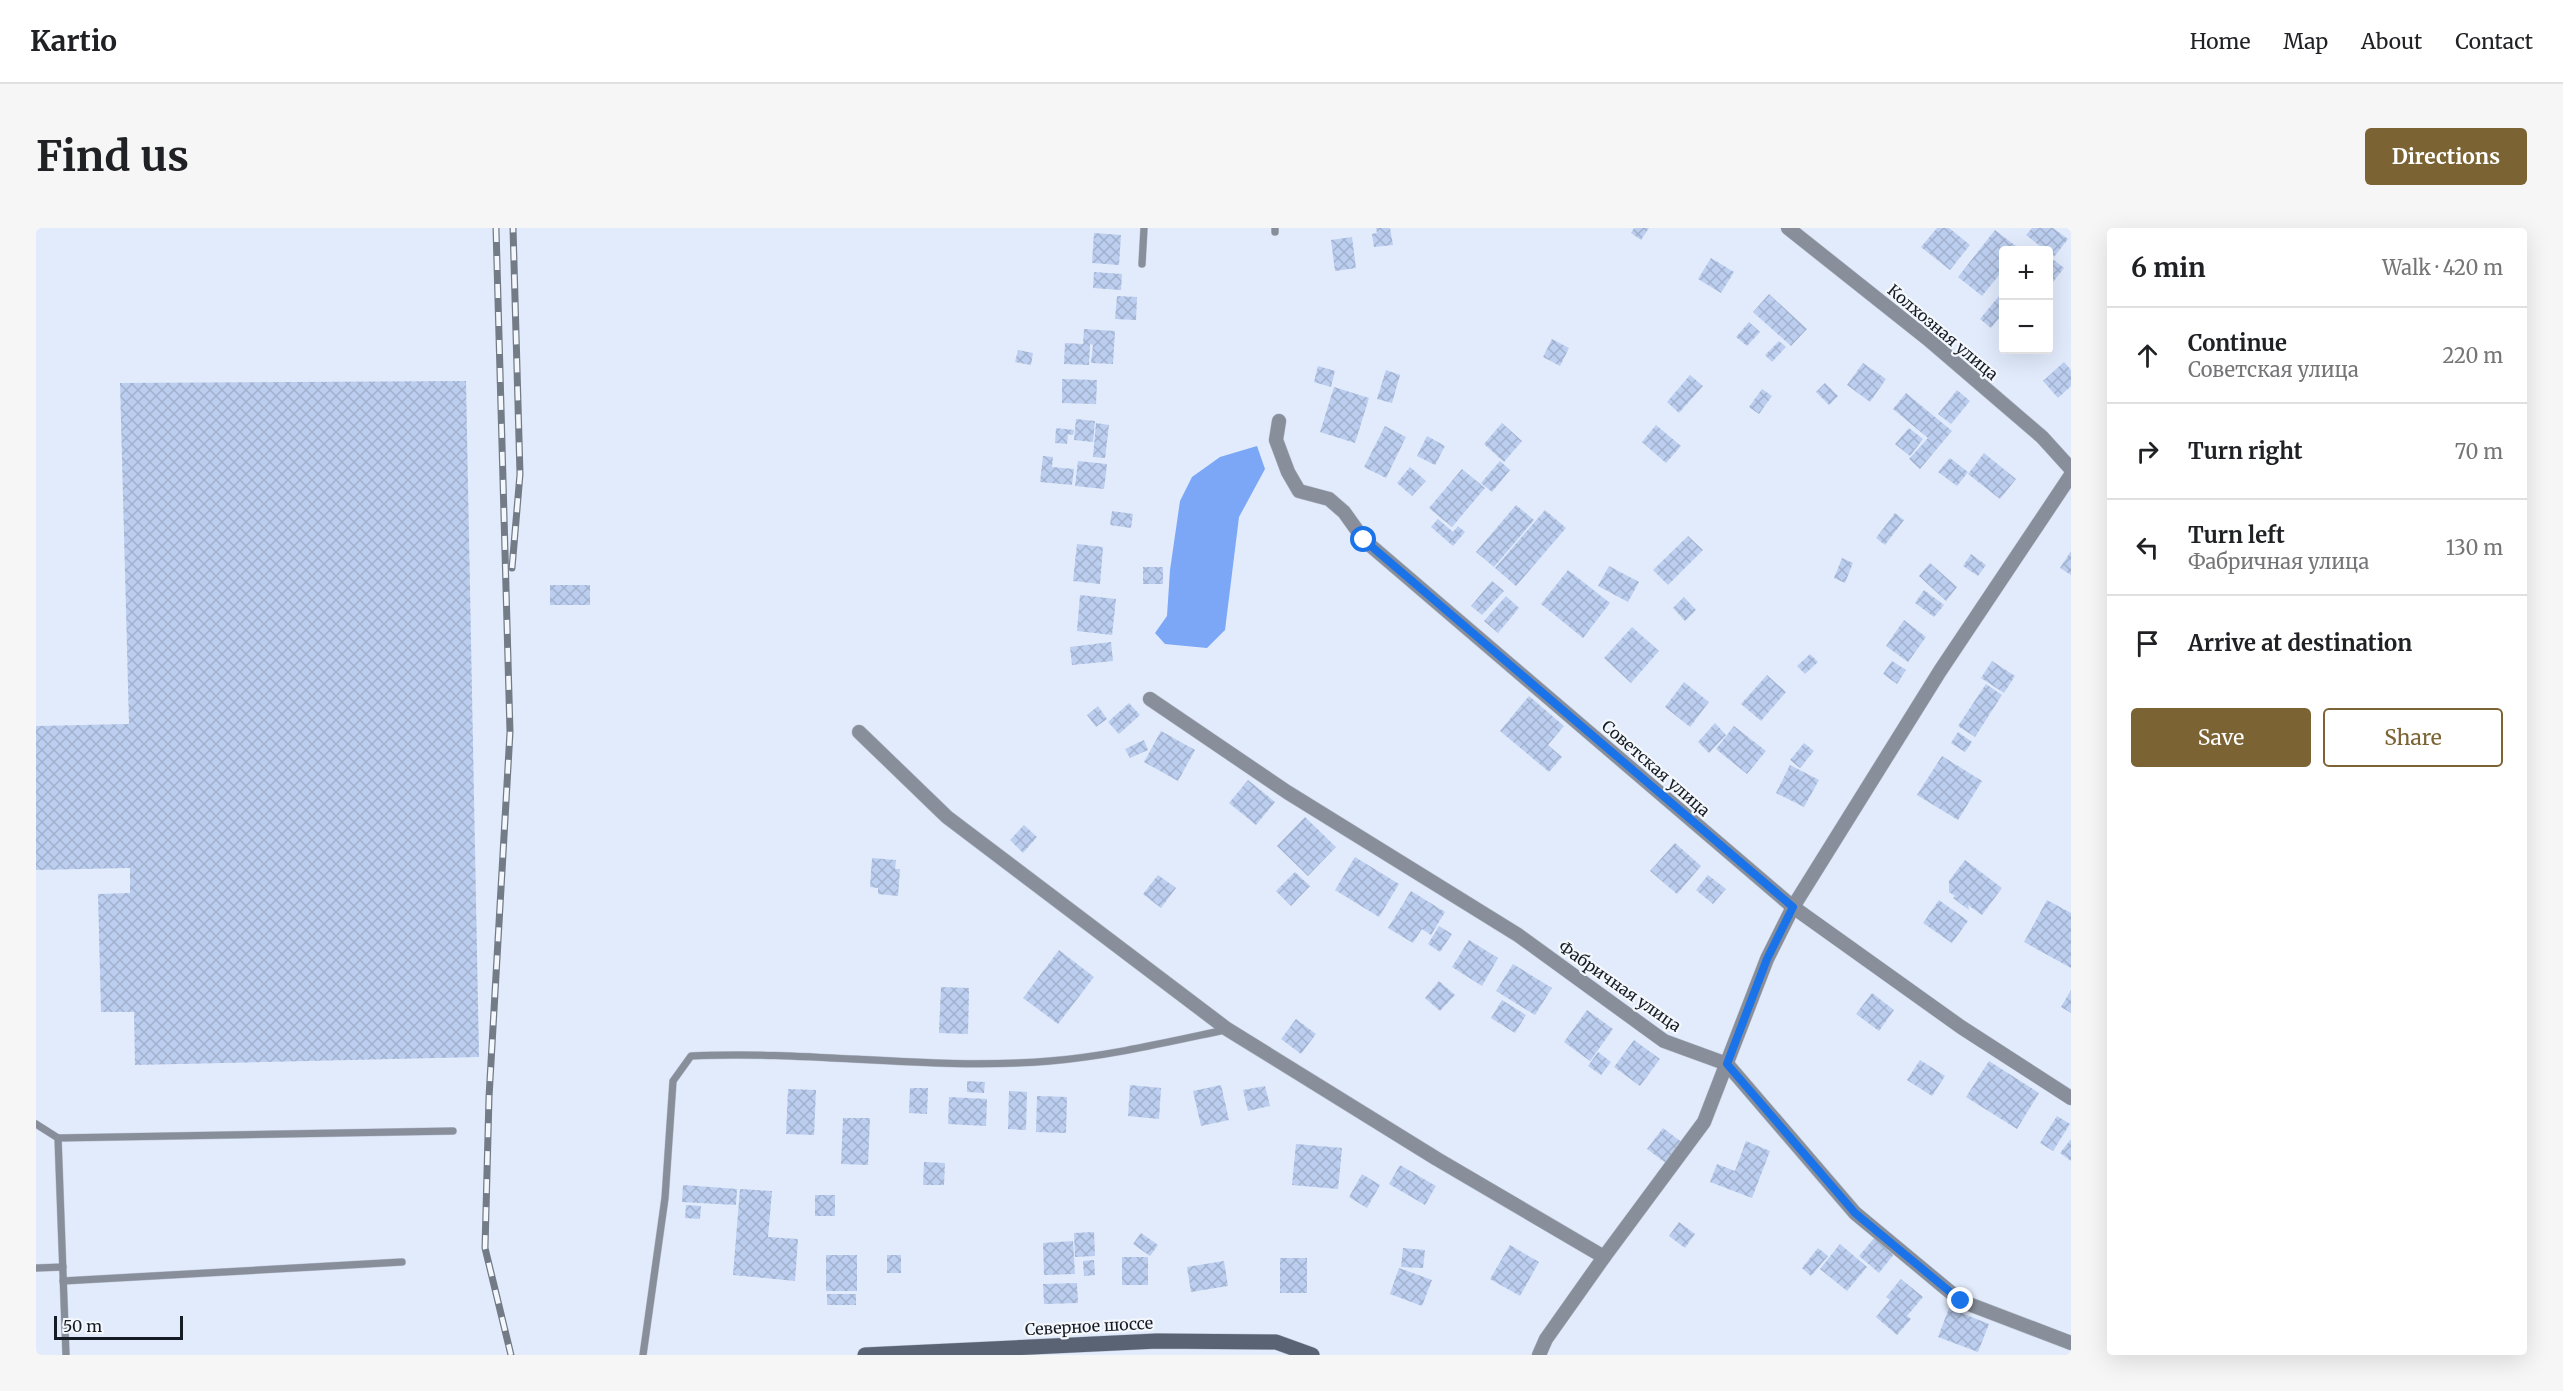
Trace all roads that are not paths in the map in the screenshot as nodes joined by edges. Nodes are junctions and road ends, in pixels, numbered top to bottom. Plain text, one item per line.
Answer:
1 (1144, 228) edge
2 (1788, 228) edge
3 (1142, 264) dead end
4 (1279, 421) dead end
5 (2071, 470) edge
6 (2071, 475) edge
7 (1150, 699) dead end
8 (859, 732) dead end
9 (1793, 907) junction
10 (1227, 1029) junction
11 (1727, 1064) junction
12 (2071, 1098) edge
13 (36, 1124) edge
14 (453, 1131) dead end
15 (58, 1138) junction
16 (1604, 1257) junction
17 (402, 1262) dead end
18 (63, 1267) junction
19 (36, 1268) edge
20 (63, 1281) junction
21 (2071, 1343) edge
22 (66, 1355) edge
23 (643, 1355) edge
24 (865, 1355) edge
25 (1312, 1355) edge
26 (1539, 1355) edge

1 - 3 lane
2 - 5 street, Колхозная улица
4 - 9 street, Советская улица
6 - 9 street
7 - 11 street, Фабричная улица
8 - 10 street
9 - 11 street
9 - 12 street, Советская улица
10 - 16 street
10 - 23 lane
11 - 16 street
11 - 21 street, Фабричная улица
13 - 15 lane
14 - 15 lane
15 - 18 lane
16 - 26 street
17 - 20 lane
18 - 19 lane
18 - 20 lane
20 - 22 lane
24 - 25 main road, Северное шоссе

